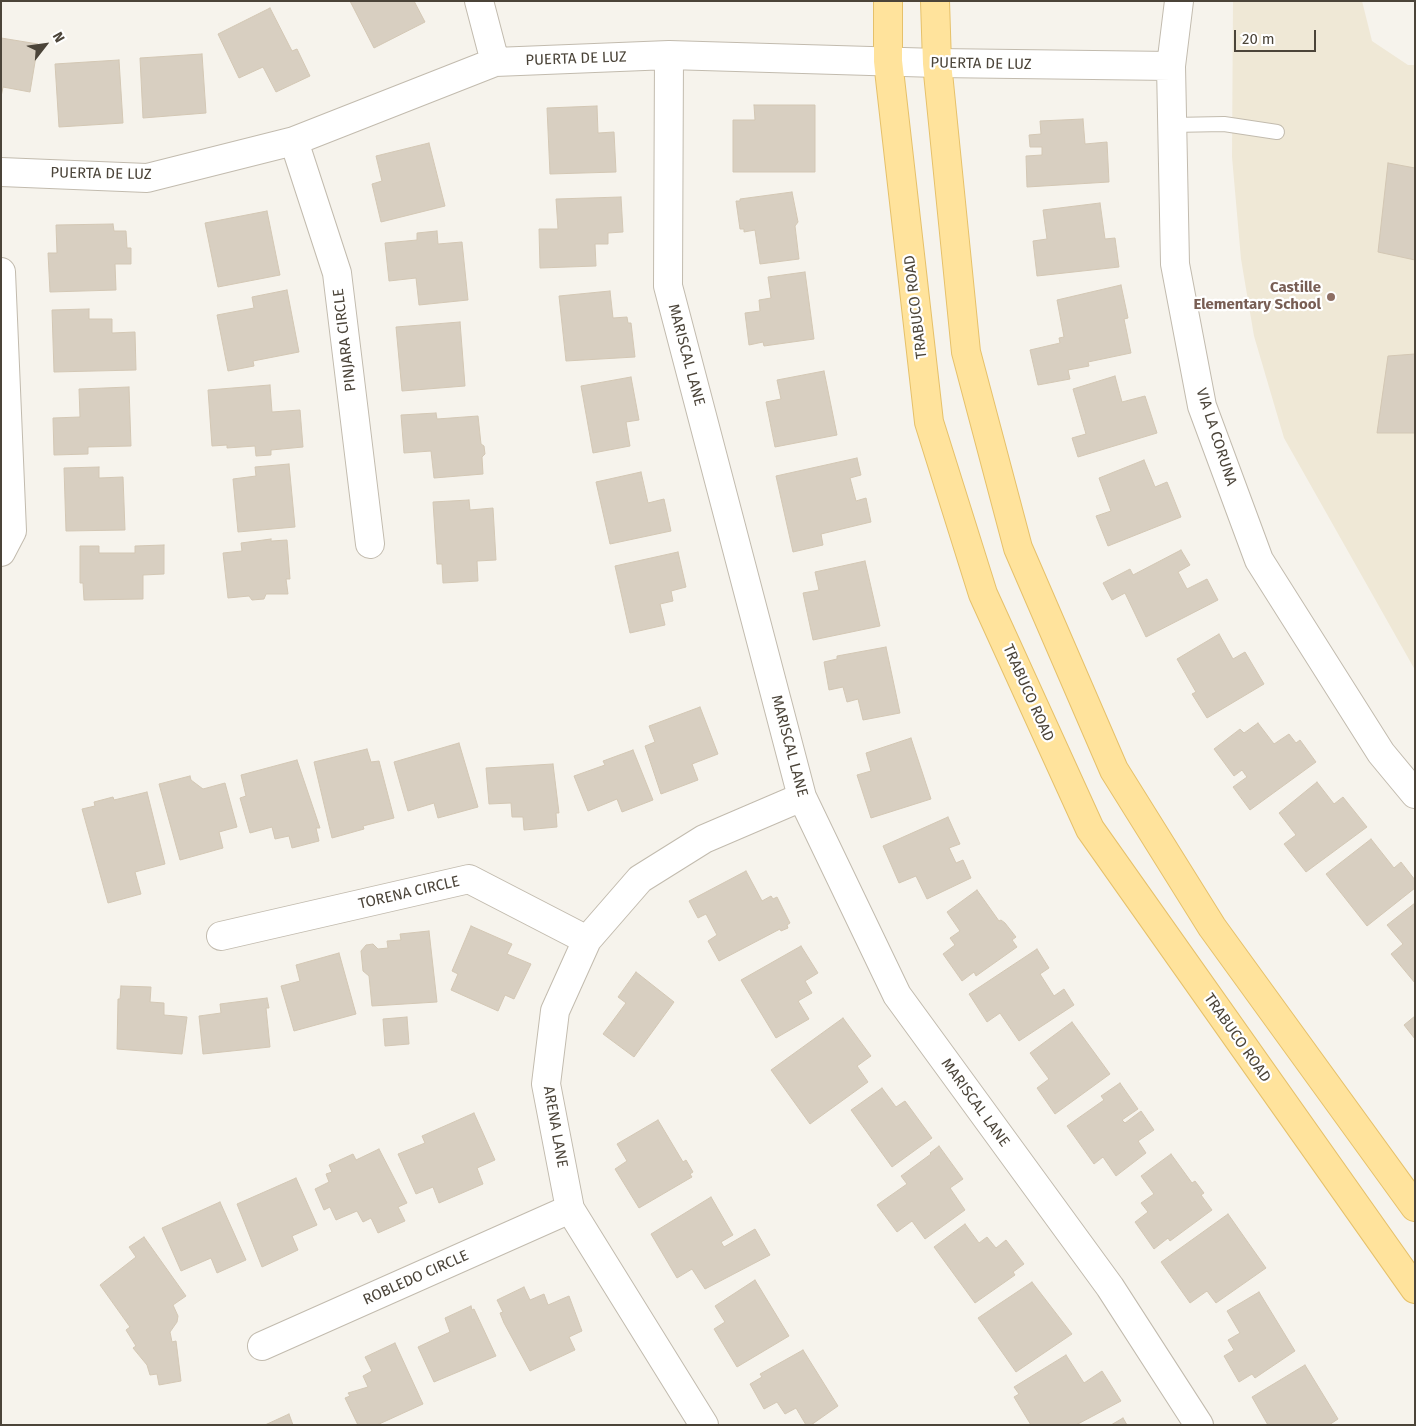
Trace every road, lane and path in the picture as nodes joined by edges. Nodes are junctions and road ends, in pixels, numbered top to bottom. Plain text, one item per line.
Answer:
1 (479, 1) edge
2 (888, 1) edge
3 (935, 1) edge
4 (1178, 1) edge
5 (669, 55) junction
6 (888, 61) junction
7 (495, 62) junction
8 (937, 63) junction
9 (1171, 66) junction
10 (1172, 125) junction
11 (1277, 132) dead end
12 (294, 141) junction
13 (1, 172) edge
14 (1, 272) edge
15 (370, 544) dead end
16 (1, 552) edge
17 (1415, 794) edge
18 (802, 797) junction
19 (220, 936) dead end
20 (587, 940) junction
21 (1415, 1206) edge
22 (570, 1210) junction
23 (1412, 1278) edge
24 (262, 1346) dead end
25 (704, 1425) edge
26 (1198, 1425) edge

1 - 7 street
2 - 6 main road, TRABUCO ROAD
3 - 8 main road
4 - 9 street, VIA LA CORUNA
5 - 6 street, PUERTA DE LUZ
5 - 7 street, PUERTA DE LUZ
5 - 18 street, MARISCAL LANE
6 - 8 street, PUERTA DE LUZ
6 - 23 main road, TRABUCO ROAD
7 - 12 street, PUERTA DE LUZ
8 - 9 street, PUERTA DE LUZ
8 - 21 main road
9 - 10 street, VIA LA CORUNA
10 - 11 lane
10 - 17 street, VIA LA CORUNA
12 - 13 street, PUERTA DE LUZ
12 - 15 street, PINJARA CIRCLE
14 - 16 street
18 - 20 street, ARENA LANE
18 - 26 street, MARISCAL LANE
19 - 20 street, TORENA CIRCLE
20 - 22 street, ARENA LANE
22 - 24 street, ROBLEDO CIRCLE
22 - 25 street, ARENA LANE

